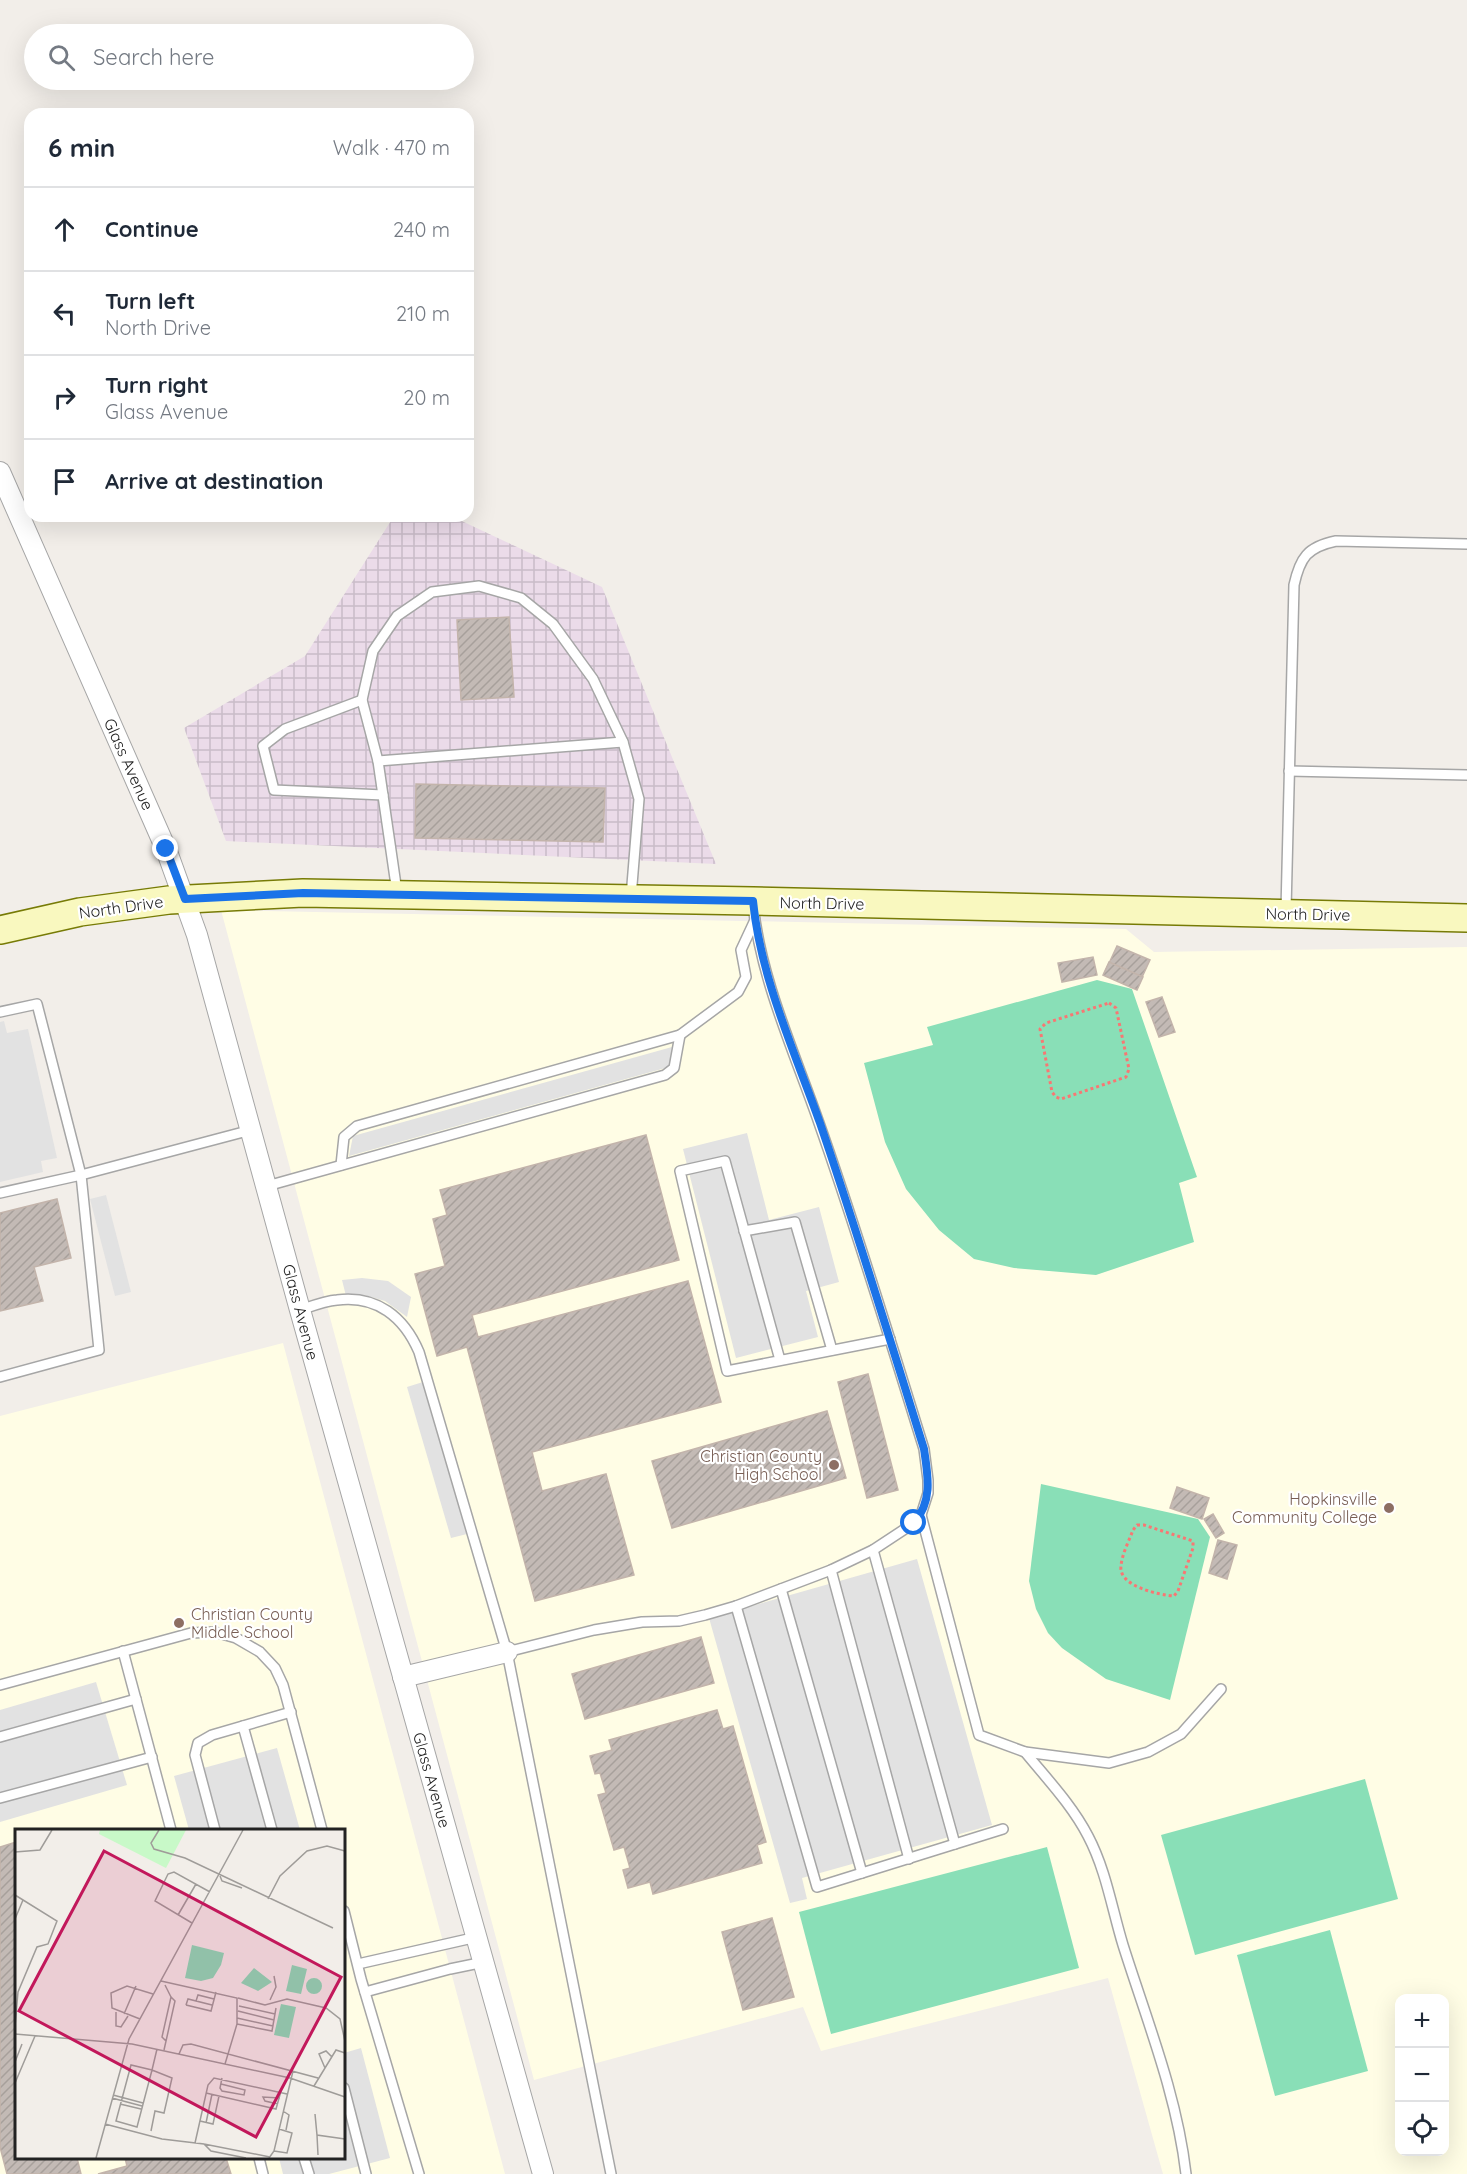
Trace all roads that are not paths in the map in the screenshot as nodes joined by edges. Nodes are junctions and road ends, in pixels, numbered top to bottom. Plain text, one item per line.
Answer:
1 (0, 472) edge
2 (1467, 544) edge
3 (362, 700) junction
4 (622, 742) junction
5 (378, 761) junction
6 (1289, 771) junction
7 (1467, 775) edge
8 (383, 795) junction
9 (397, 895) junction
10 (185, 899) junction
11 (631, 899) junction
12 (754, 911) junction
13 (1286, 914) junction
14 (1467, 918) edge
15 (0, 930) edge
16 (0, 1012) edge
17 (680, 1035) junction
18 (252, 1130) junction
19 (341, 1165) junction
20 (81, 1175) junction
21 (267, 1186) junction
22 (0, 1193) edge
23 (744, 1232) junction
24 (300, 1310) junction
25 (890, 1339) junction
26 (832, 1350) junction
27 (780, 1360) junction
28 (0, 1377) edge
29 (921, 1515) junction
30 (873, 1550) junction
31 (831, 1570) junction
32 (781, 1589) junction
33 (736, 1606) junction
34 (123, 1651) junction
35 (507, 1652) junction
36 (403, 1677) junction
37 (0, 1685) edge
38 (1221, 1689) dead end
39 (136, 1699) junction
40 (291, 1712) junction
41 (243, 1726) junction
42 (0, 1737) edge
43 (1024, 1752) junction
44 (152, 1757) junction
45 (0, 1798) edge
46 (171, 1829) edge
47 (215, 1829) edge
48 (272, 1829) edge
49 (322, 1829) edge
50 (1003, 1829) dead end
51 (955, 1844) junction
52 (909, 1859) junction
53 (862, 1873) junction
54 (345, 1915) edge
55 (477, 1937) junction
56 (484, 1962) junction
57 (358, 1964) junction
58 (365, 1992) junction
59 (345, 2092) edge
60 (259, 2159) edge
61 (305, 2159) edge
62 (263, 2174) edge
63 (309, 2174) edge
64 (366, 2174) edge
65 (419, 2174) edge
66 (543, 2174) edge
67 (611, 2174) edge
68 (1186, 2174) edge

1 - 10 street, Glass Avenue
2 - 6 lane
3 - 4 lane
3 - 5 lane
3 - 8 lane
4 - 5 lane
4 - 11 lane
5 - 8 lane
6 - 7 lane
6 - 13 lane
8 - 9 lane
9 - 10 main road, North Drive
9 - 11 main road, North Drive
10 - 15 main road, North Drive
10 - 18 street, Glass Avenue
11 - 12 main road, North Drive
12 - 13 main road, North Drive
12 - 17 lane
12 - 25 lane
13 - 14 main road, North Drive
16 - 20 lane
17 - 19 lane
17 - 19 lane
18 - 20 lane
18 - 21 street, Glass Avenue
19 - 21 lane
20 - 22 lane
20 - 28 lane
21 - 24 street, Glass Avenue
23 - 26 lane
23 - 27 lane
23 - 27 lane
24 - 35 lane
24 - 36 street, Glass Avenue
25 - 26 lane
25 - 29 lane
26 - 27 lane
29 - 30 lane
29 - 43 lane
30 - 31 lane
30 - 51 lane
31 - 32 lane
31 - 52 lane
32 - 33 lane
32 - 53 lane
33 - 35 lane
33 - 53 lane
34 - 37 lane
34 - 39 lane
34 - 40 lane
35 - 36 street
35 - 67 lane
36 - 55 street, Glass Avenue
38 - 43 lane
39 - 42 lane
39 - 44 lane
40 - 41 lane
40 - 49 lane
41 - 47 lane
41 - 48 lane
43 - 68 lane
44 - 45 lane
44 - 46 lane
50 - 51 lane
51 - 52 lane
52 - 53 lane
54 - 57 lane
55 - 56 street, Glass Avenue
55 - 57 lane
56 - 58 lane
56 - 66 street, Glass Avenue
57 - 58 lane
58 - 65 lane
59 - 64 lane
60 - 62 lane
61 - 63 lane

